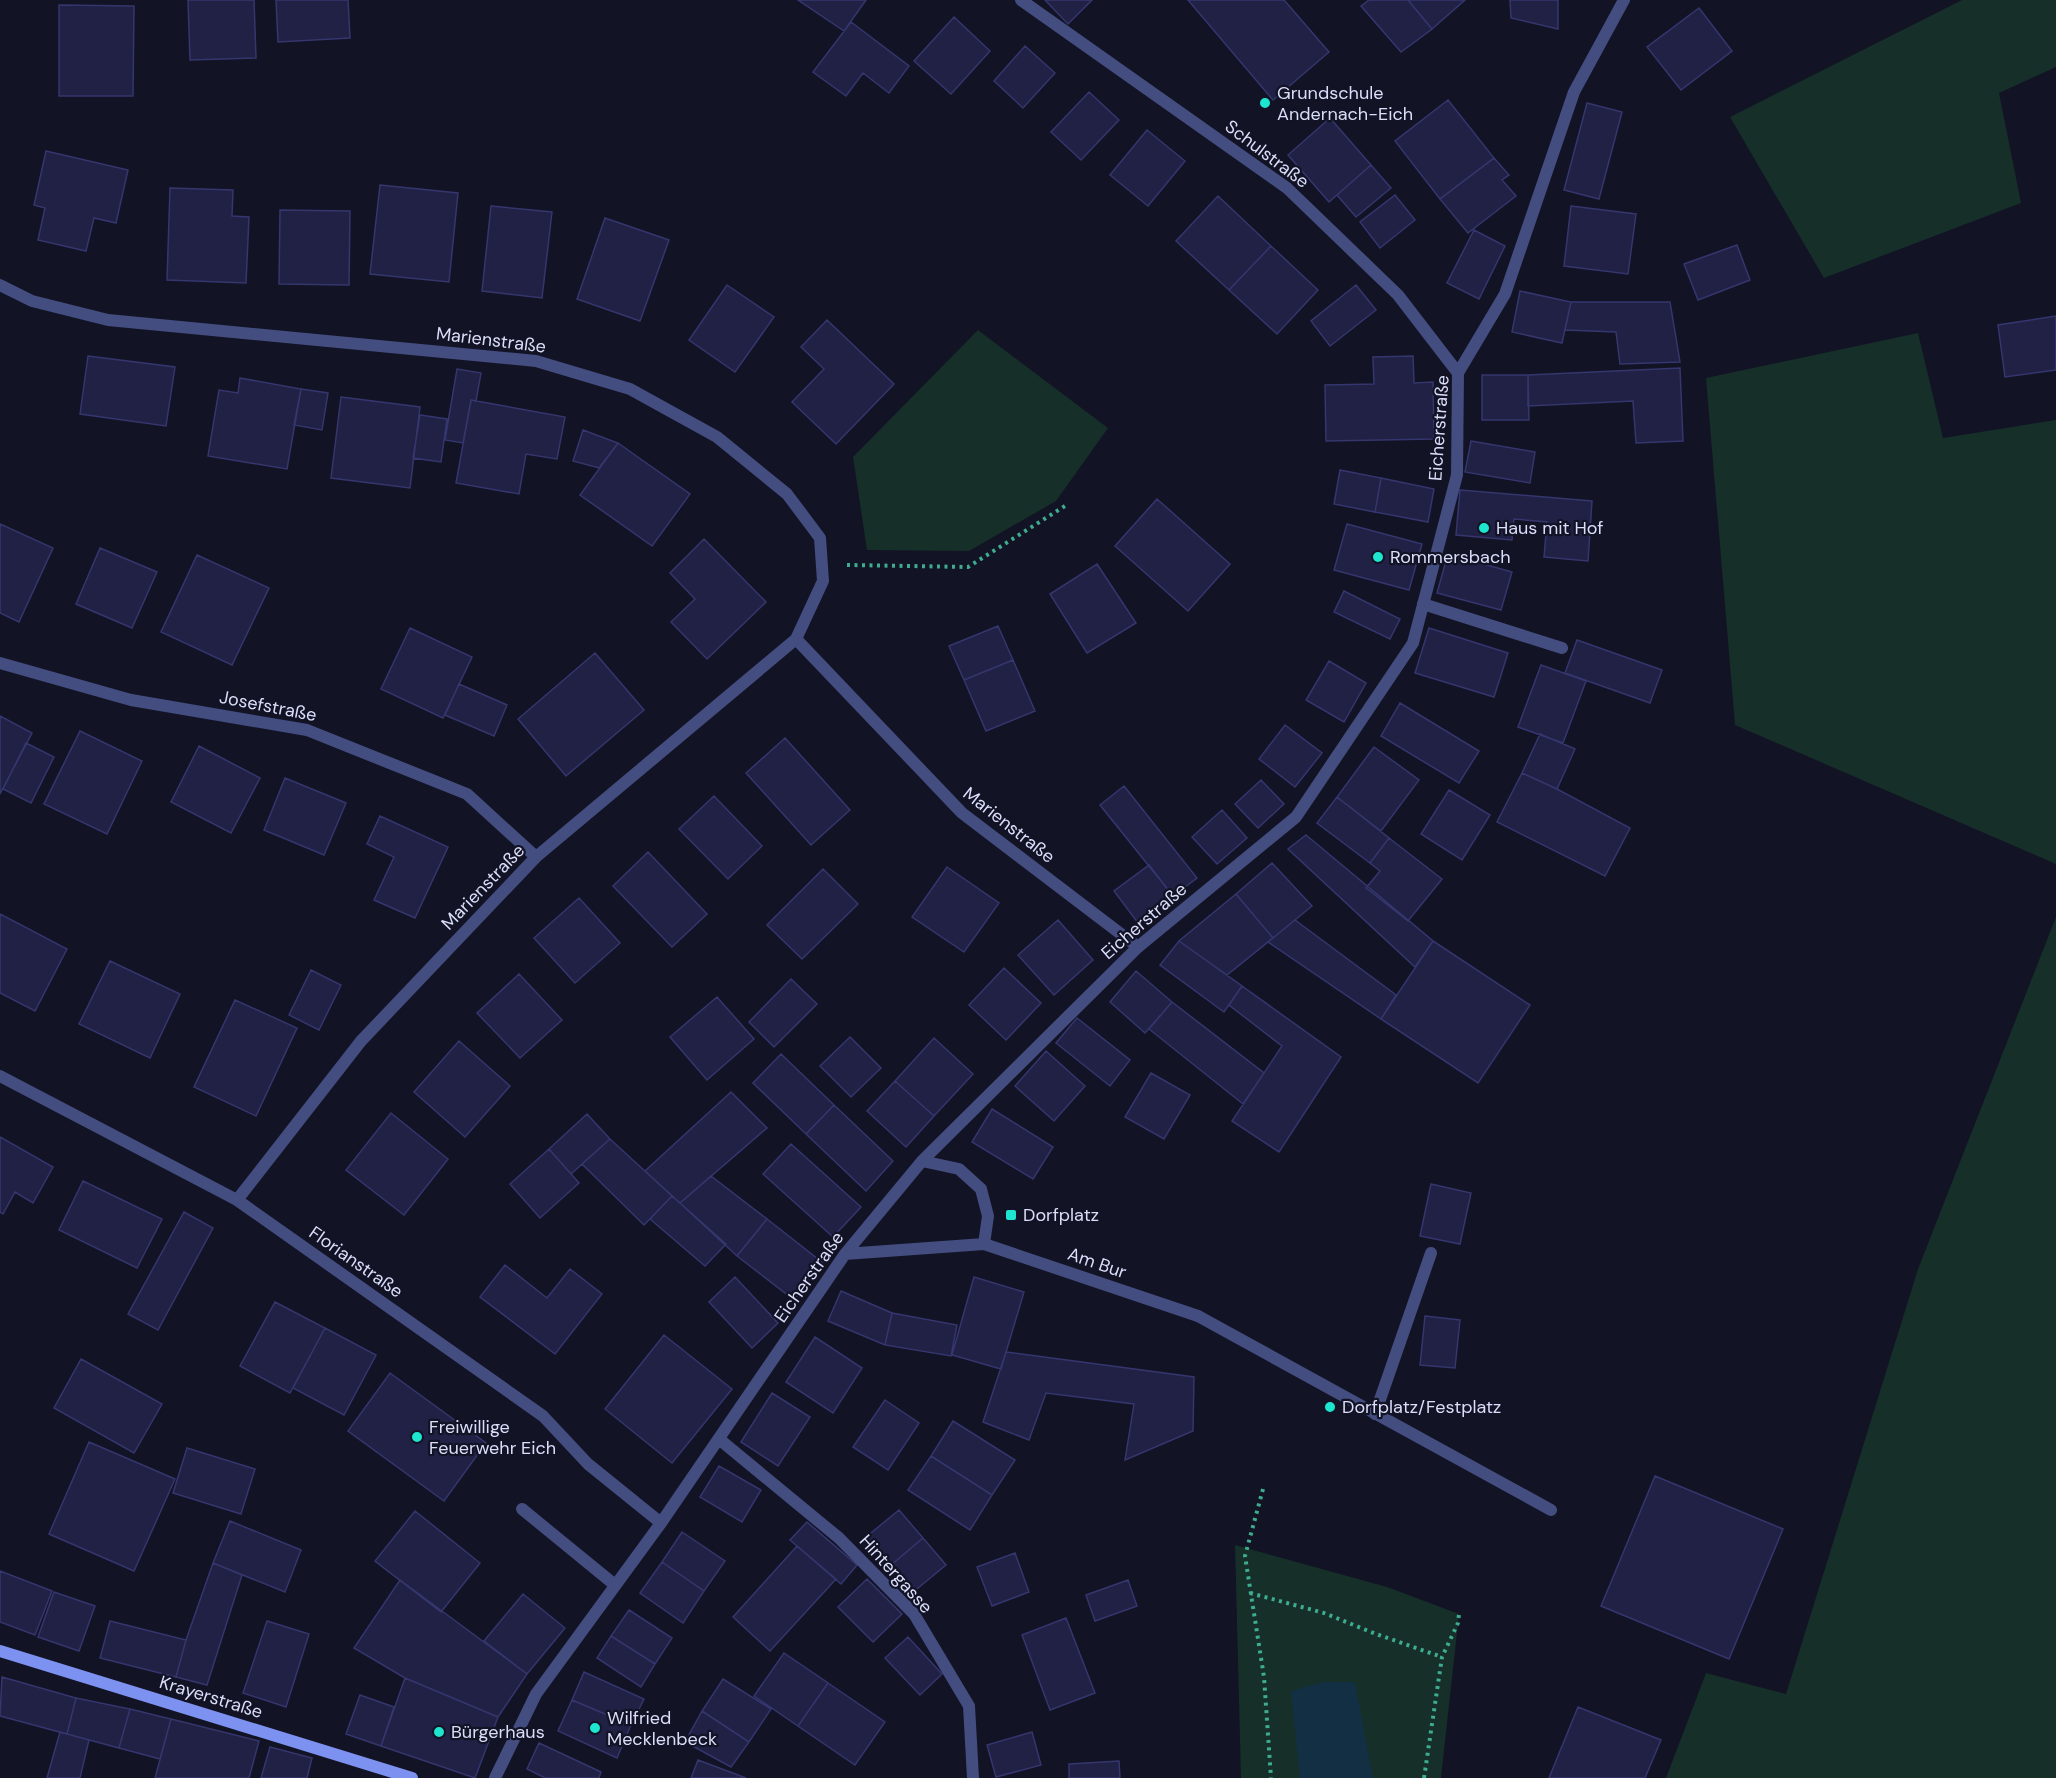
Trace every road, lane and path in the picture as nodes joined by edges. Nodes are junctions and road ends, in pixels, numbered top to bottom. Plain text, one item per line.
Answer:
1 (1022, 0) edge
2 (1624, 0) edge
3 (0, 285) edge
4 (1458, 373) junction
5 (1065, 506) dead end
6 (822, 564) junction
7 (1423, 604) junction
8 (796, 639) junction
9 (1562, 648) dead end
10 (0, 663) edge
11 (536, 857) junction
12 (1138, 947) junction
13 (0, 1076) edge
14 (922, 1161) junction
15 (237, 1200) junction
16 (984, 1244) junction
17 (1431, 1253) dead end
18 (845, 1254) junction
19 (1375, 1414) junction
20 (719, 1439) junction
21 (1263, 1489) dead end
22 (522, 1509) dead end
23 (1551, 1509) dead end
24 (661, 1523) junction
25 (615, 1585) junction
26 (1250, 1593) junction
27 (1459, 1614) dead end
28 (0, 1651) edge
29 (1442, 1657) junction
30 (412, 1778) edge
31 (495, 1778) edge
32 (973, 1778) edge
33 (1271, 1778) edge
34 (1424, 1778) edge

1 - 4 street, Schulstraße
2 - 4 street, Eicherstraße
3 - 6 street, Marienstraße
4 - 7 street, Eicherstraße
5 - 6 path
6 - 8 street, Marienstraße
7 - 9 street
7 - 12 street, Eicherstraße
8 - 11 street, Marienstraße
8 - 12 street, Marienstraße
10 - 11 street, Josefstraße
11 - 15 street, Marienstraße
12 - 14 street, Eicherstraße
13 - 15 street, Florianstraße
14 - 16 street
14 - 18 street, Eicherstraße
15 - 24 street, Florianstraße
16 - 18 street, Am Bur
16 - 19 street, Am Bur
17 - 19 street
18 - 20 street, Eicherstraße
19 - 23 street, Am Bur
20 - 24 street, Eicherstraße
20 - 32 street, Hintergasse
21 - 26 path
22 - 25 street
24 - 25 street, Eicherstraße
25 - 31 street, Eicherstraße
26 - 29 path
26 - 33 path
27 - 29 path
28 - 30 street, Krayerstraße
29 - 34 path

